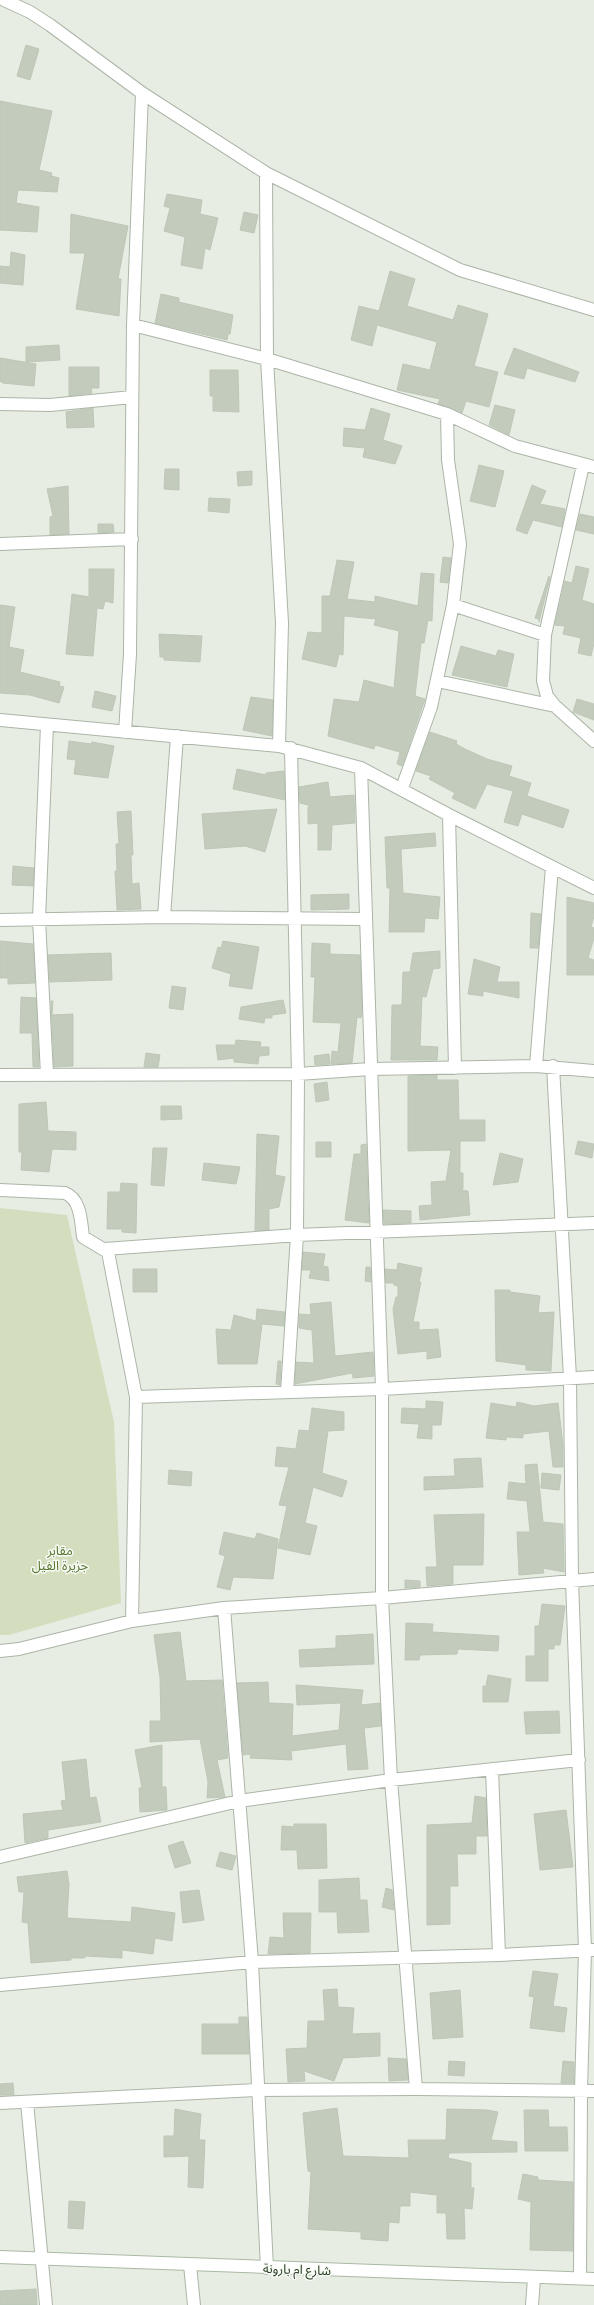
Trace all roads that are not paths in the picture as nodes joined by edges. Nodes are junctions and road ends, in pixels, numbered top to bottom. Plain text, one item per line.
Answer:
1 (4, 0) edge
2 (142, 93) junction
3 (266, 173) junction
4 (594, 310) edge
5 (133, 325) junction
6 (267, 359) junction
7 (132, 397) junction
8 (0, 404) edge
9 (447, 414) junction
10 (589, 466) edge
11 (132, 539) junction
12 (0, 544) edge
13 (452, 605) junction
14 (546, 635) junction
15 (437, 681) junction
16 (555, 706) junction
17 (0, 720) edge
18 (47, 724) junction
19 (125, 732) junction
20 (177, 736) junction
21 (594, 741) edge
22 (285, 747) junction
23 (361, 768) junction
24 (402, 788) junction
25 (449, 815) junction
26 (552, 866) junction
27 (594, 888) edge
28 (164, 917) junction
29 (295, 918) junction
30 (39, 919) junction
31 (364, 919) junction
32 (0, 920) edge
33 (536, 1066) junction
34 (553, 1066) junction
35 (455, 1068) junction
36 (370, 1069) junction
37 (594, 1071) edge
38 (47, 1074) junction
39 (298, 1074) junction
40 (0, 1075) edge
41 (0, 1190) edge
42 (594, 1223) edge
43 (563, 1224) junction
44 (376, 1232) junction
45 (297, 1235) junction
46 (105, 1249) junction
47 (594, 1377) edge
48 (570, 1378) junction
49 (382, 1389) junction
50 (287, 1392) junction
51 (136, 1397) junction
52 (594, 1579) edge
53 (572, 1580) junction
54 (382, 1598) junction
55 (224, 1608) junction
56 (132, 1621) junction
57 (0, 1651) edge
58 (579, 1760) junction
59 (492, 1769) junction
60 (391, 1780) junction
61 (239, 1801) junction
62 (0, 1857) edge
63 (590, 1950) edge
64 (500, 1955) junction
65 (406, 1958) junction
66 (252, 1962) junction
67 (0, 1983) edge
68 (416, 2089) junction
69 (257, 2090) junction
70 (580, 2091) junction
71 (594, 2091) edge
72 (27, 2102) junction
73 (0, 2103) edge
74 (0, 2256) edge
75 (41, 2258) junction
76 (190, 2265) junction
77 (267, 2268) junction
78 (534, 2278) junction
79 (580, 2278) junction
80 (594, 2279) edge
81 (46, 2305) edge
82 (194, 2305) edge
83 (532, 2305) edge

1 - 2 street
2 - 3 street
2 - 5 street
3 - 4 street
3 - 6 street
5 - 6 street
5 - 7 street
6 - 9 street
6 - 22 street
7 - 8 street
7 - 11 street
9 - 10 street
9 - 13 street
10 - 14 street
11 - 12 street
11 - 19 street
13 - 14 street
13 - 15 street
14 - 16 street
15 - 16 street
15 - 24 street
16 - 21 street
17 - 18 street
18 - 19 street
18 - 30 street
19 - 20 street
20 - 22 street
20 - 28 street
22 - 23 street
22 - 29 street
23 - 24 street
23 - 31 street
24 - 25 street
25 - 26 street
25 - 35 street
26 - 27 street
26 - 33 street
28 - 29 street
28 - 30 street
29 - 31 street
29 - 39 street
30 - 32 street
30 - 38 street
31 - 36 street
33 - 34 street
33 - 35 street
34 - 37 street
34 - 43 street
35 - 36 street
36 - 39 street
36 - 44 street
38 - 39 street
38 - 40 street
39 - 45 street
41 - 46 street
42 - 43 street
43 - 44 street
43 - 48 street
44 - 45 street
44 - 49 street
45 - 46 street
45 - 50 street
46 - 51 street
47 - 48 street
48 - 49 street
48 - 53 street
49 - 50 street
49 - 54 street
50 - 51 street
51 - 56 street
52 - 53 street
53 - 54 street
53 - 58 street
54 - 55 street
54 - 60 street
55 - 56 street
55 - 61 street
56 - 57 street
58 - 59 street
58 - 63 street
59 - 60 street
59 - 64 street
60 - 61 street
60 - 65 street
61 - 62 street
61 - 66 street
63 - 64 street
63 - 70 street
64 - 65 street
65 - 66 street
65 - 68 street
66 - 67 street
66 - 69 street
68 - 69 street
68 - 70 street
69 - 72 street
69 - 77 street
70 - 71 street
70 - 79 street
72 - 73 street
72 - 75 street
74 - 75 street, شارع ام بارونة
75 - 76 street, شارع ام بارونة
75 - 81 street
76 - 77 street, شارع ام بارونة
76 - 82 street
77 - 78 street, شارع ام بارونة
78 - 79 street, شارع ام بارونة
78 - 83 street
79 - 80 street, شارع ام بارونة

